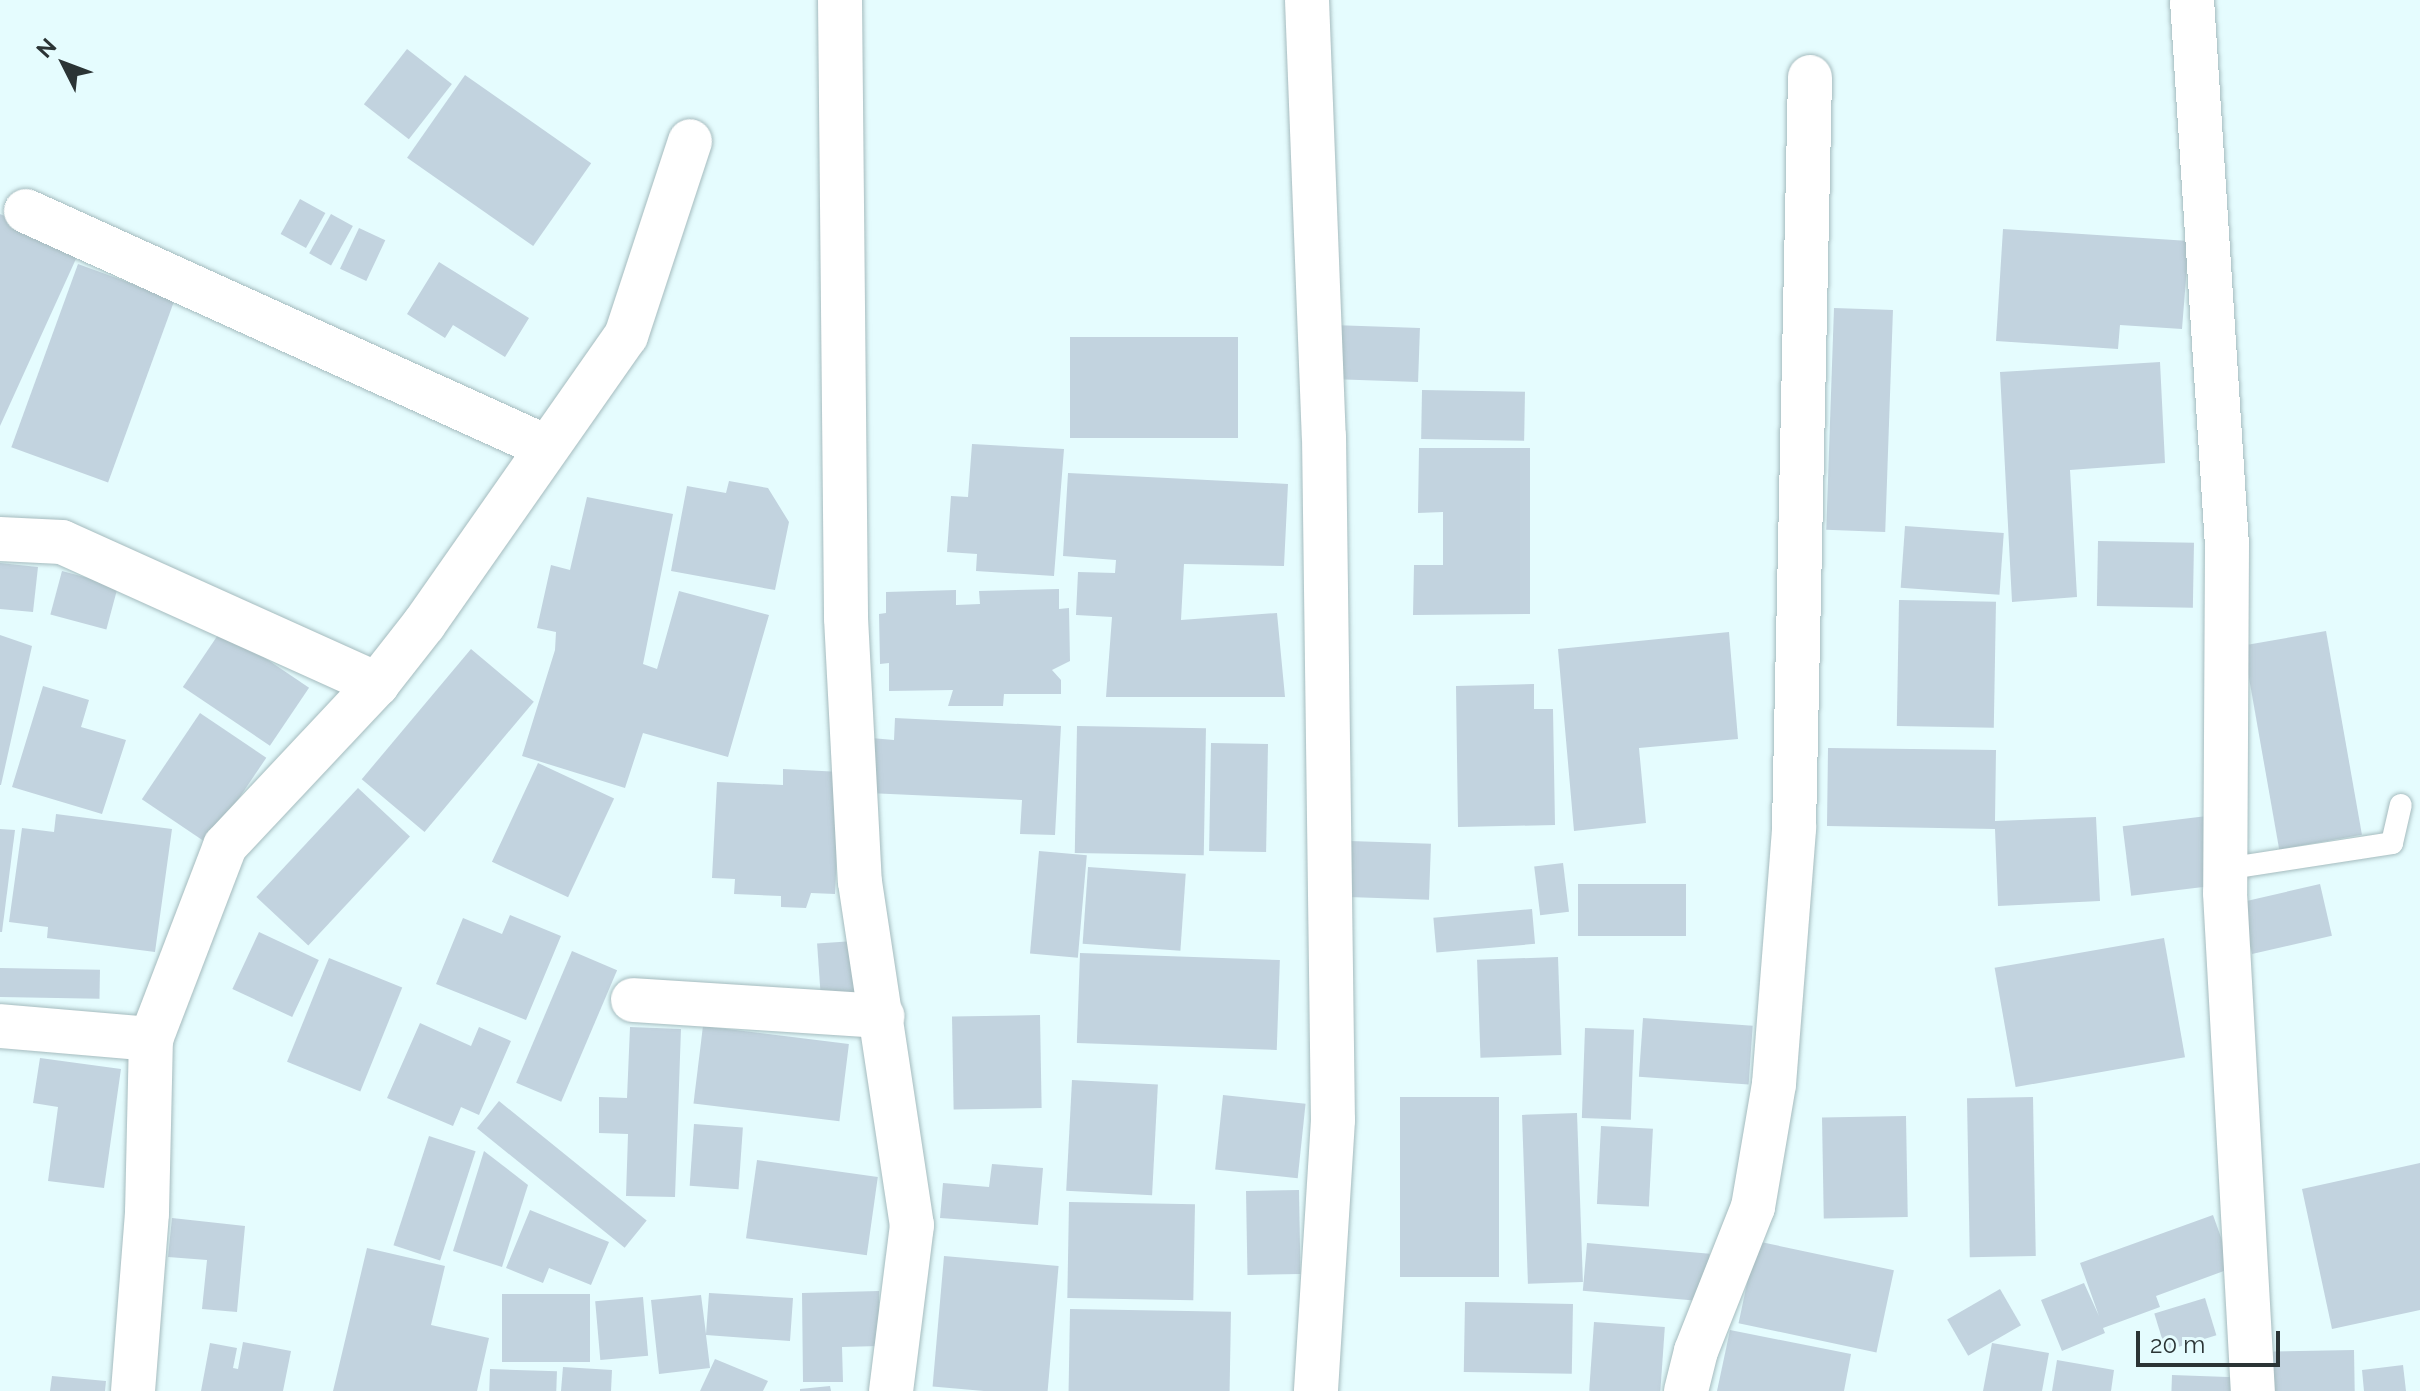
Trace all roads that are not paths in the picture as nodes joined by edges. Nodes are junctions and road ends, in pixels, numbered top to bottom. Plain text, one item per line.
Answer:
1 (840, 0) edge
2 (1307, 0) edge
3 (2192, 0) edge
4 (1810, 77) dead end
5 (690, 141) dead end
6 (26, 211) dead end
7 (544, 446) junction
8 (0, 539) edge
9 (377, 684) junction
10 (2401, 805) dead end
11 (2225, 869) junction
12 (633, 1000) dead end
13 (882, 1016) junction
14 (0, 1026) edge
15 (151, 1039) junction
16 (133, 1391) edge
17 (891, 1391) edge
18 (1316, 1391) edge
19 (1686, 1391) edge
20 (2253, 1391) edge

1 - 13 street
2 - 18 street
3 - 11 street
4 - 19 street
5 - 7 street
6 - 7 street
7 - 9 street
8 - 9 street
9 - 15 street
10 - 11 lane
11 - 20 street
12 - 13 street
13 - 17 street
14 - 15 street
15 - 16 street

